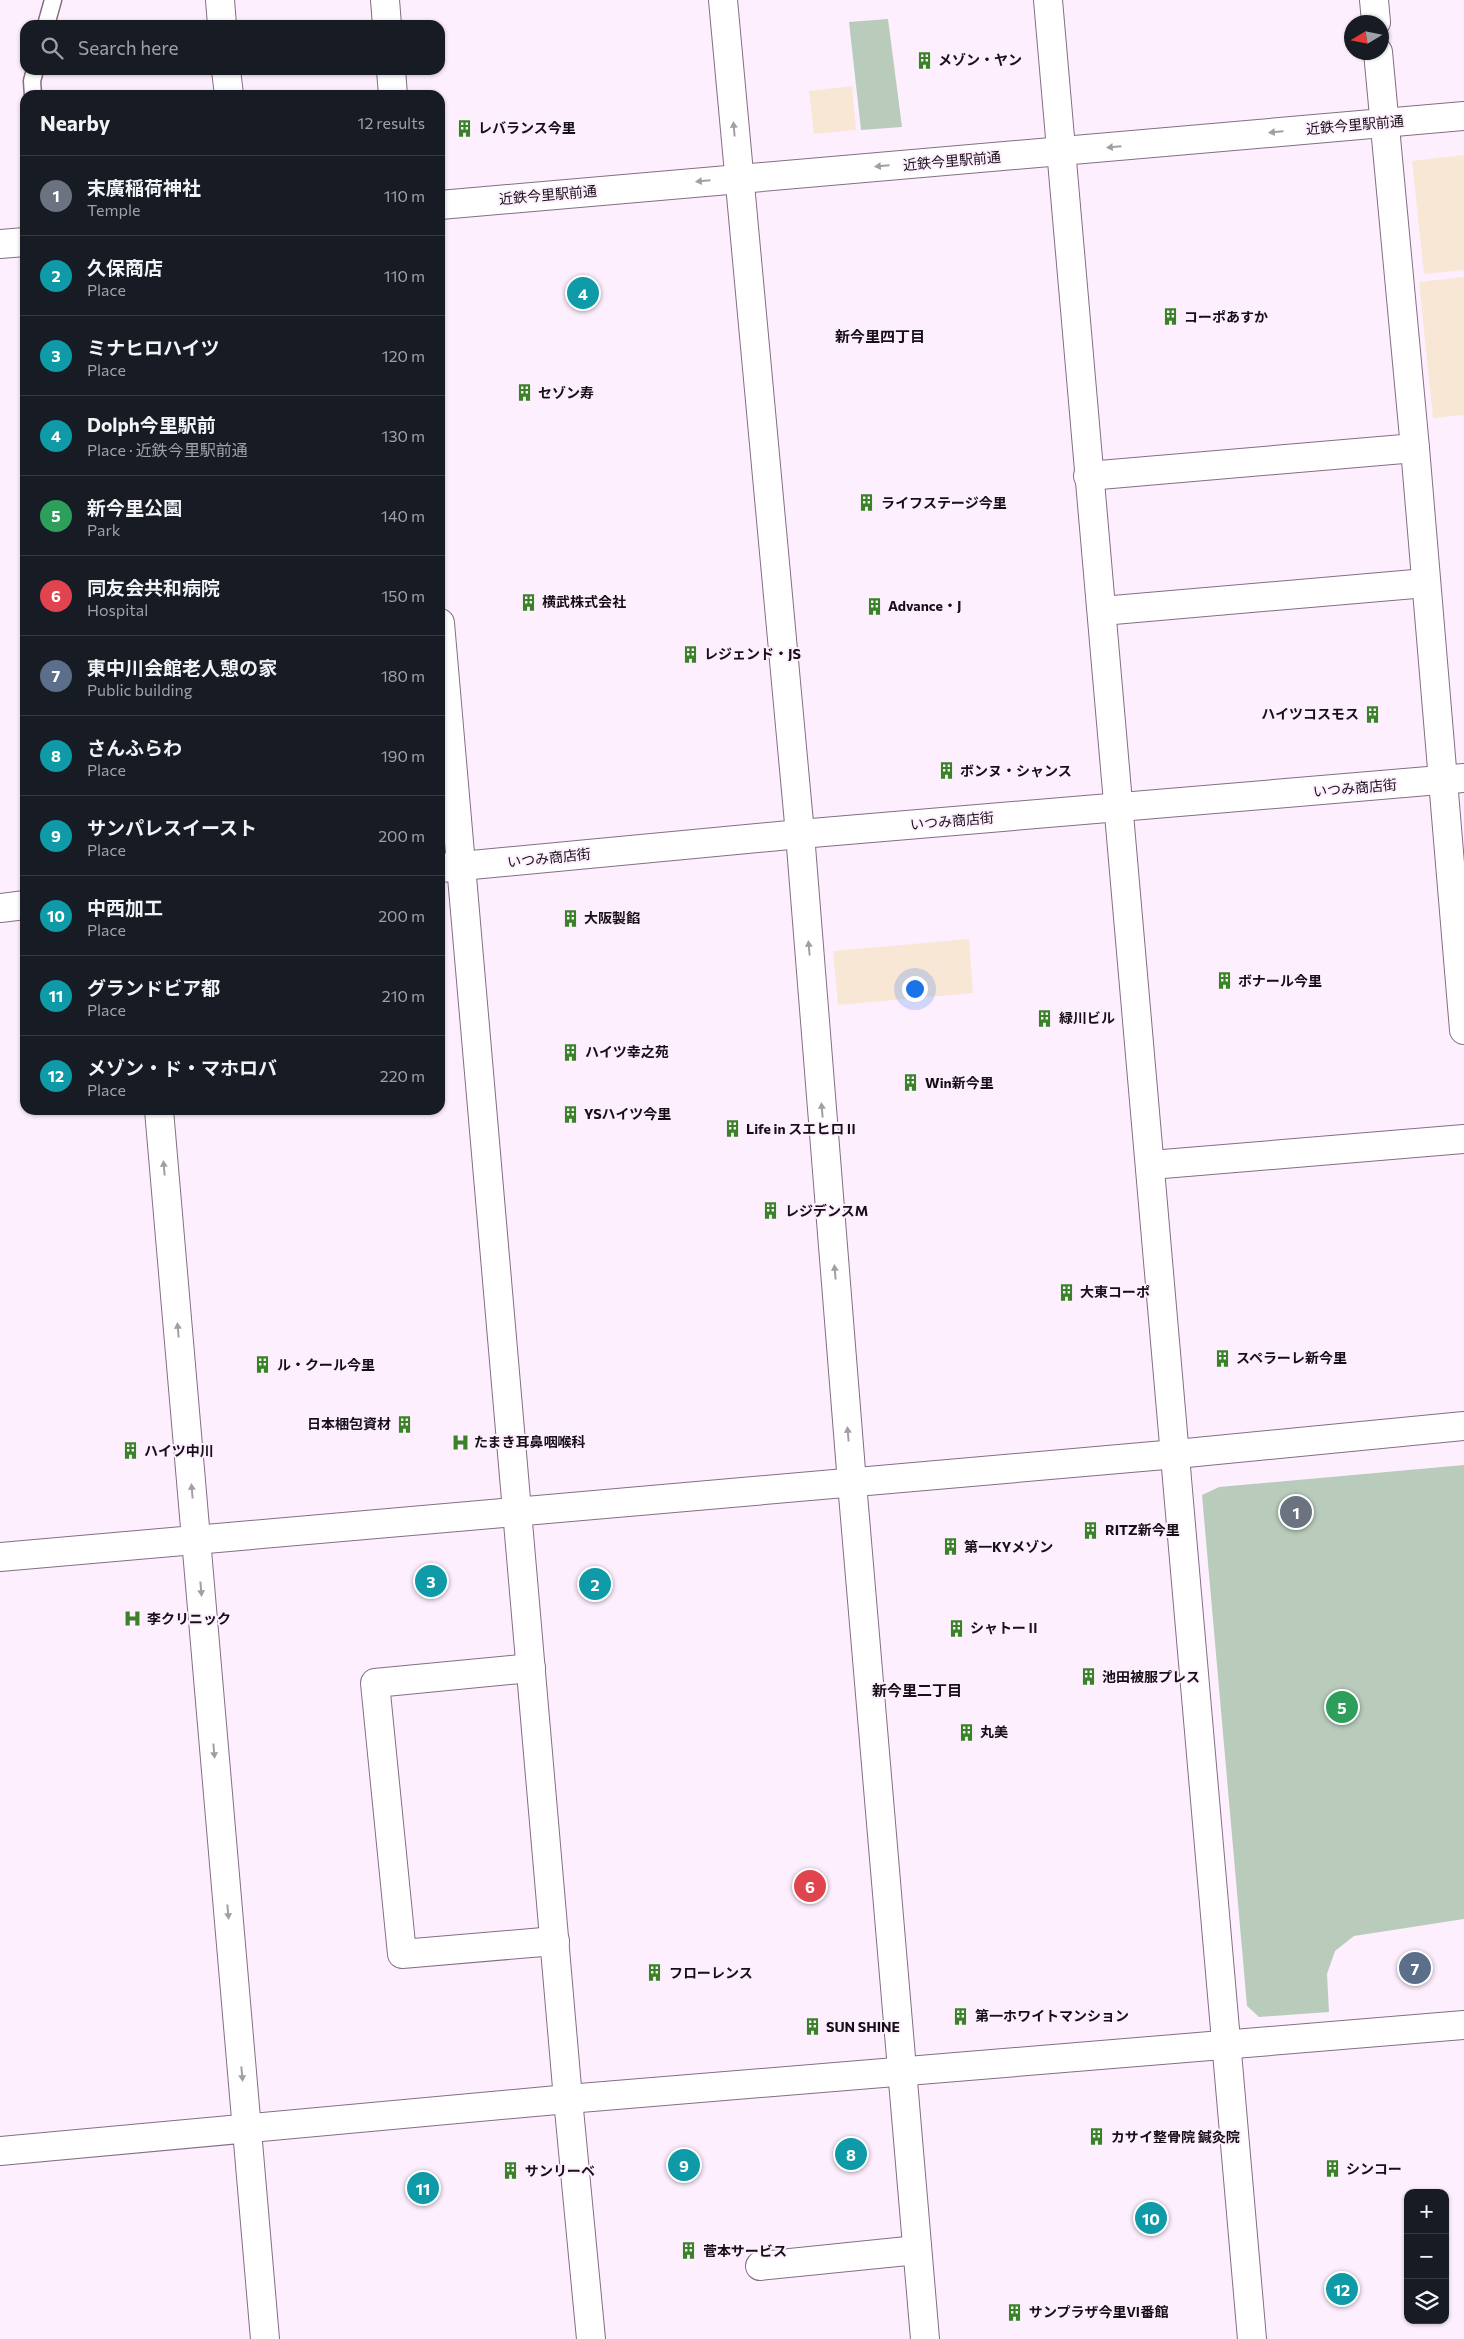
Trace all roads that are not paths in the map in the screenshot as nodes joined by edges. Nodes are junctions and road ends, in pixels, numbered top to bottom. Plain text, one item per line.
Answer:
1 (52, 0) edge
2 (220, 0) edge
3 (385, 0) edge
4 (723, 0) edge
5 (1048, 0) edge
6 (1374, 0) edge
7 (1375, 15) edge
8 (47, 20) edge
9 (222, 20) edge
10 (387, 20) edge
11 (1379, 60) edge
12 (34, 75) edge
13 (226, 75) edge
14 (391, 75) edge
15 (33, 90) edge
16 (228, 90) edge
17 (393, 90) edge
18 (1464, 116) edge
19 (1384, 122) junction
20 (1060, 152) junction
21 (738, 178) junction
22 (445, 204) edge
23 (20, 242) edge
24 (0, 244) edge
25 (1415, 448) junction
26 (1088, 476) junction
27 (1426, 583) junction
28 (1102, 611) junction
29 (445, 734) edge
30 (1453, 779) edge
31 (1120, 808) junction
32 (800, 834) junction
33 (451, 867) edge
34 (20, 906) edge
35 (0, 908) edge
36 (1464, 1030) edge
37 (159, 1115) edge
38 (1464, 1139) edge
39 (1152, 1165) junction
40 (1464, 1426) edge
41 (1176, 1454) junction
42 (852, 1483) junction
43 (518, 1513) junction
44 (196, 1540) junction
45 (0, 1557) edge
46 (531, 1668) junction
47 (555, 1941) junction
48 (1464, 2026) edge
49 (1227, 2046) junction
50 (901, 2073) junction
51 (568, 2099) junction
52 (246, 2128) junction
53 (0, 2151) edge
54 (917, 2250) junction
55 (760, 2266) dead end
56 (264, 2339) edge
57 (591, 2339) edge
58 (926, 2339) edge
59 (1252, 2339) edge

1 - 8 lane
2 - 9 street
3 - 10 street
21 -> 4 street
5 - 20 street
6 - 7 street
11 - 19 street
12 - 15 lane
13 - 16 street
14 - 17 street
18 - 19 street, 近鉄今里駅前通
19 -> 20 street, 近鉄今里駅前通
19 - 25 street
20 -> 21 street, 近鉄今里駅前通
20 - 26 street
21 -> 22 street, 近鉄今里駅前通
21 - 32 street
23 - 24 street
25 - 26 street
25 - 27 street
26 - 28 street
27 - 28 street
27 - 30 street
28 - 31 street
29 - 33 street
30 - 31 street, いつみ商店街
30 - 36 street
31 - 32 street, いつみ商店街
31 - 39 street
32 - 33 street, いつみ商店街
42 -> 32 street
33 - 43 street
34 - 35 street
44 -> 37 street
38 - 39 street
39 - 41 street
40 - 41 street
41 - 42 street
41 - 49 street
42 - 43 street
42 - 50 street
43 - 44 street
43 - 46 street
44 - 45 street
44 -> 52 street
46 - 47 street
46 - 47 street
47 - 51 street
48 - 49 street
49 - 50 street
49 - 59 street
50 - 51 street
50 - 54 street
51 - 52 street
51 - 57 street
52 - 53 street
52 - 56 street
54 - 55 street
54 - 58 street

